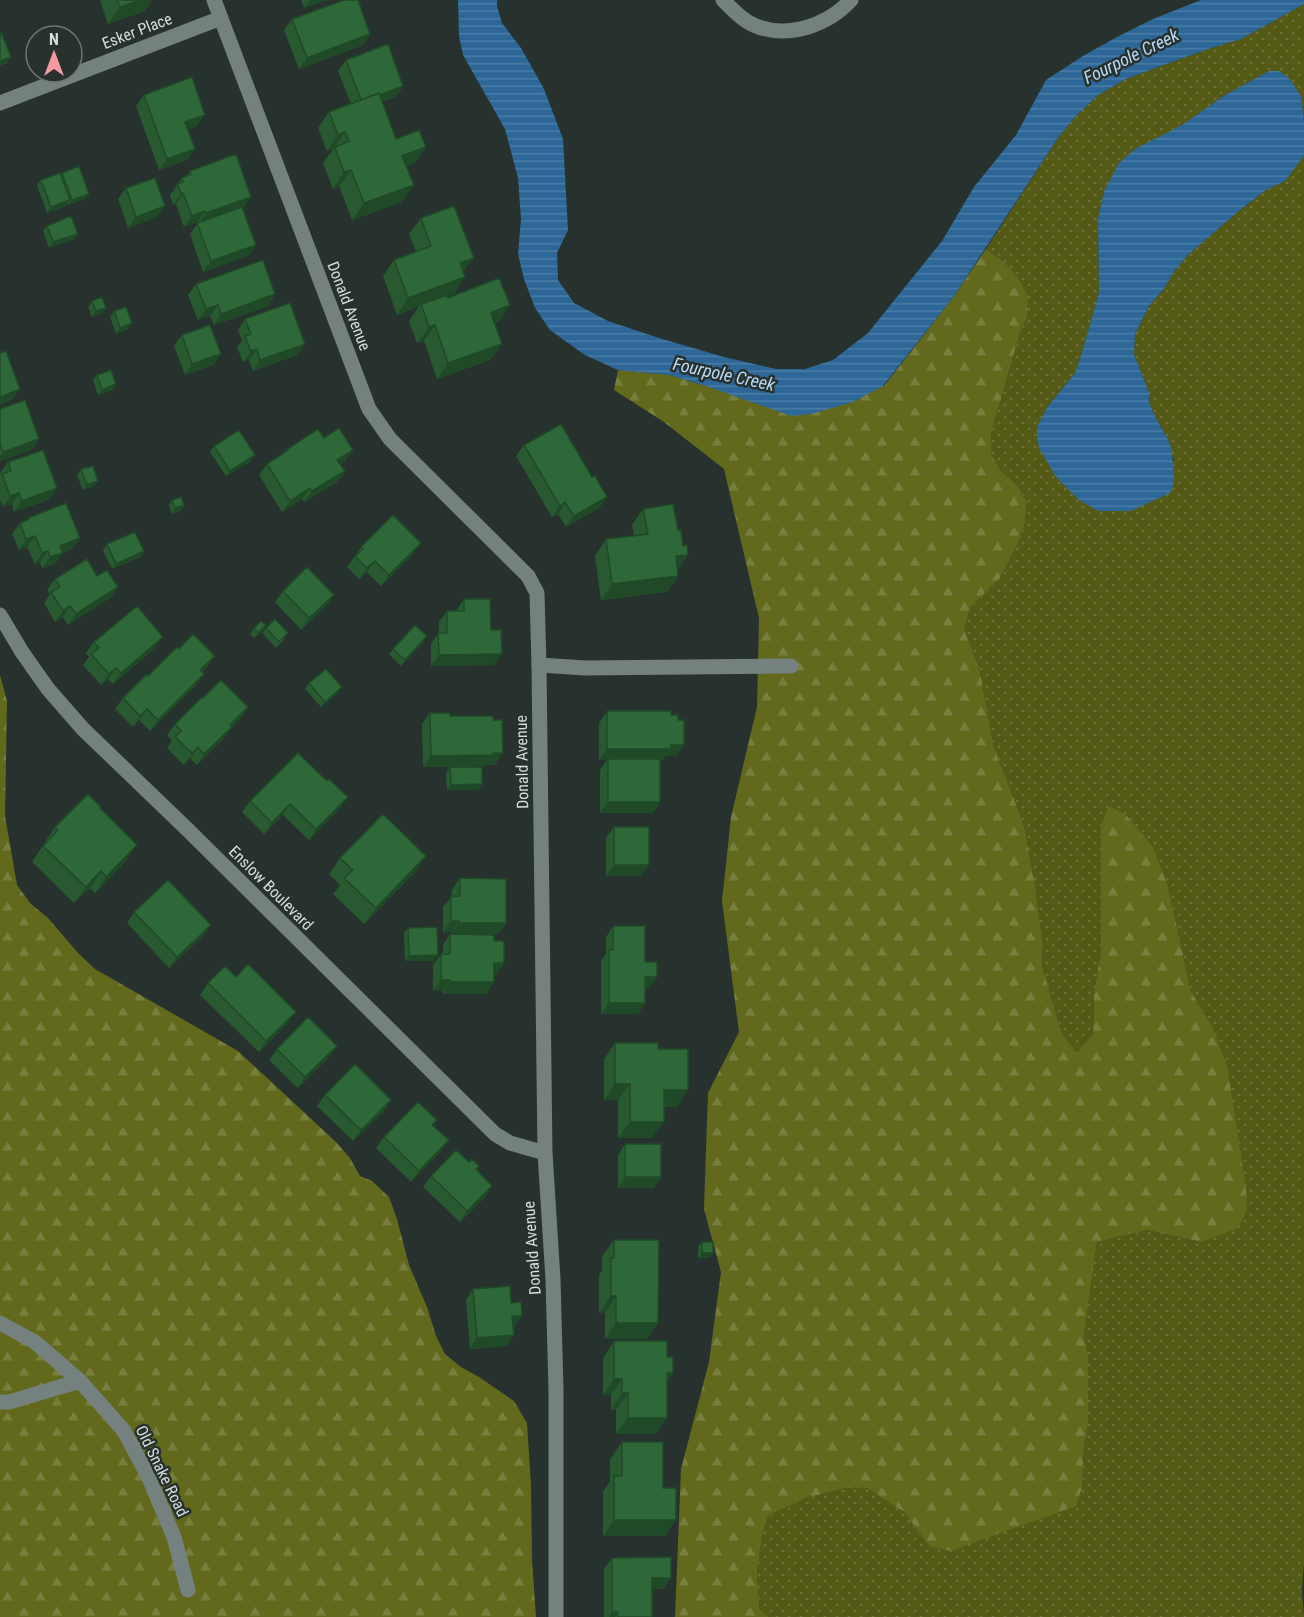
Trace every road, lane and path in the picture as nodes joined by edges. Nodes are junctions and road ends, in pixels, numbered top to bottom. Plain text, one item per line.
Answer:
1 (214, 0) edge
2 (723, 0) edge
3 (851, 0) edge
4 (221, 18) junction
5 (0, 103) edge
6 (0, 615) edge
7 (539, 665) junction
8 (792, 666) dead end
9 (545, 1153) junction
10 (0, 1323) edge
11 (80, 1381) junction
12 (0, 1402) edge
13 (188, 1590) dead end
14 (556, 1617) edge

1 - 4 street, Donald Avenue
2 - 3 street
4 - 5 street, Esker Place
4 - 7 street, Donald Avenue
6 - 9 street, Enslow Boulevard
7 - 8 street
7 - 9 street, Donald Avenue
9 - 14 street, Donald Avenue
10 - 11 street, Old Snake Road
11 - 12 street
11 - 13 street, Old Snake Road

